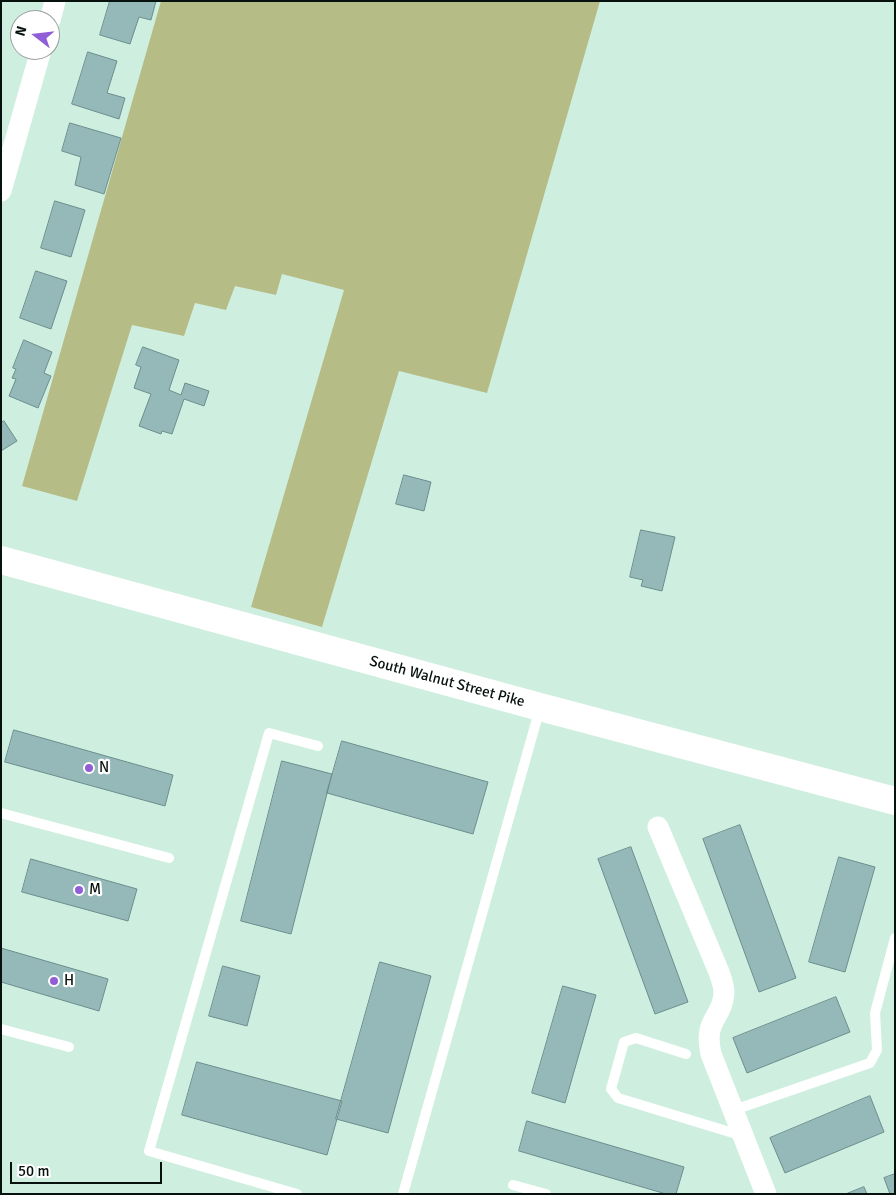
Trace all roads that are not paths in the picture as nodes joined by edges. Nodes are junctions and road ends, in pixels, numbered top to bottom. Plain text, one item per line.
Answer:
1 (39, 60) edge
2 (1, 191) edge
3 (1, 560) edge
4 (540, 708) junction
5 (318, 746) dead end
6 (895, 801) edge
7 (1, 813) edge
8 (658, 827) dead end
9 (169, 858) dead end
10 (895, 938) edge
11 (1, 1029) edge
12 (70, 1047) dead end
13 (686, 1054) dead end
14 (734, 1110) junction
15 (744, 1136) junction
16 (513, 1185) dead end
17 (297, 1194) edge
18 (403, 1194) edge
19 (546, 1194) edge
20 (766, 1194) edge

1 - 2 street
3 - 4 street, South Walnut Street Pike
4 - 6 street, South Walnut Street Pike
4 - 18 lane
5 - 17 lane
7 - 9 lane
8 - 14 street
10 - 14 lane
11 - 12 lane
13 - 15 lane
14 - 15 street
15 - 20 street
16 - 19 lane

